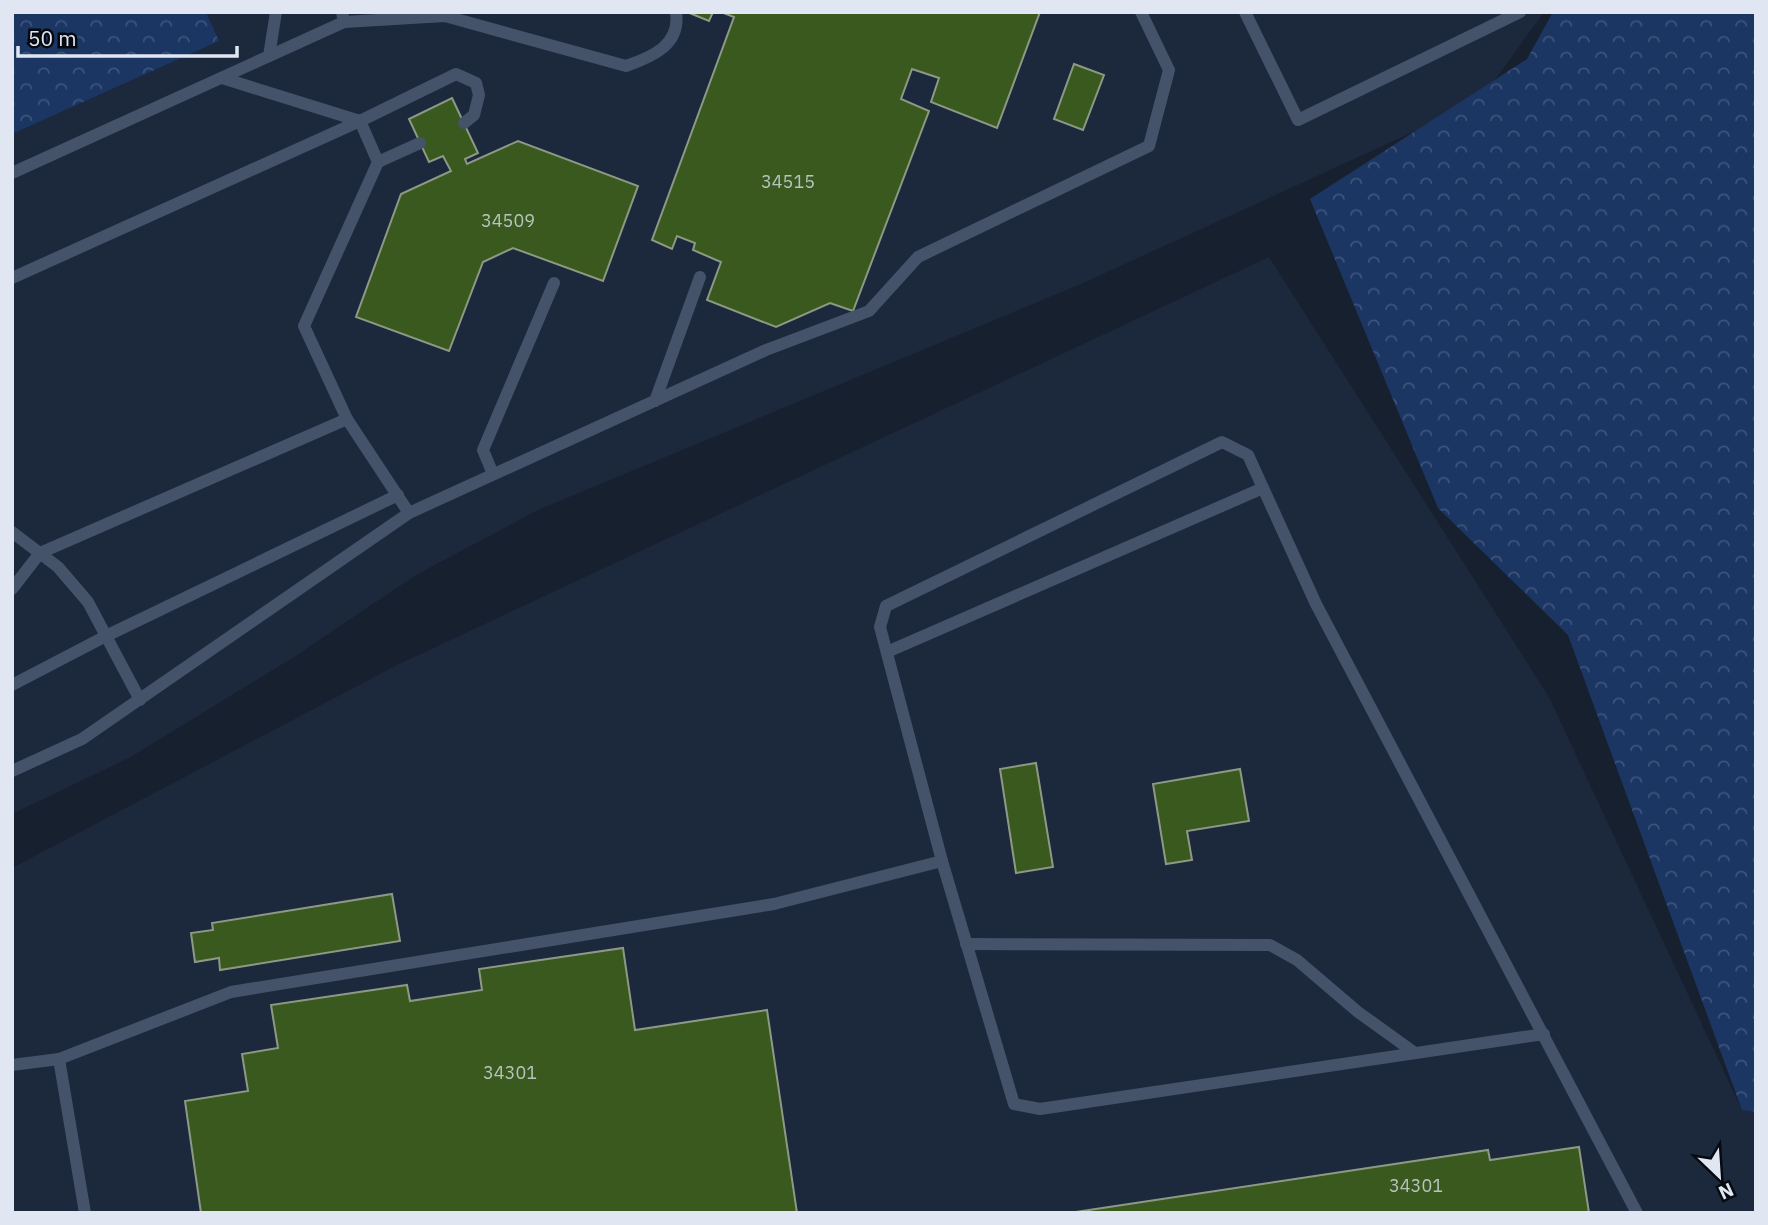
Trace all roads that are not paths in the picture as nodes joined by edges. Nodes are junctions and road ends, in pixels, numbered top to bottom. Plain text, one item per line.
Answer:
1 (276, 12) edge
2 (676, 12) edge
3 (1141, 12) edge
4 (1245, 12) edge
5 (1520, 12) edge
6 (448, 14) edge
7 (343, 17) edge
8 (269, 56) junction
9 (222, 78) junction
10 (360, 121) junction
11 (464, 123) dead end
12 (420, 143) dead end
13 (378, 162) junction
14 (12, 173) edge
15 (700, 277) dead end
16 (12, 278) edge
17 (554, 283) dead end
18 (655, 401) junction
19 (346, 419) junction
20 (493, 474) junction
21 (1263, 488) junction
22 (398, 495) junction
23 (409, 513) junction
24 (12, 532) edge
25 (40, 553) junction
26 (12, 589) edge
27 (106, 636) junction
28 (887, 652) junction
29 (12, 685) edge
30 (140, 700) junction
31 (12, 771) edge
32 (942, 861) junction
33 (966, 944) junction
34 (1544, 1034) junction
35 (1415, 1053) junction
36 (59, 1059) junction
37 (12, 1065) edge
38 (85, 1213) edge
39 (1637, 1213) edge

1 - 8 lane
2 - 6 lane
3 - 18 lane
4 - 5 lane
6 - 7 lane
7 - 8 lane
8 - 9 lane
9 - 10 lane
9 - 14 lane
10 - 11 lane
10 - 13 lane
10 - 16 lane
12 - 13 lane
13 - 19 lane
15 - 18 lane
17 - 20 lane
18 - 20 lane
19 - 22 lane
19 - 25 lane
20 - 23 lane
21 - 28 lane
21 - 28 lane
21 - 34 lane
22 - 23 lane
22 - 27 lane
23 - 30 lane
24 - 25 lane
25 - 26 lane
25 - 27 lane
27 - 29 lane
27 - 30 lane
28 - 32 lane
30 - 31 lane
32 - 33 lane
32 - 36 lane
33 - 35 lane
33 - 35 lane
34 - 35 lane
34 - 39 lane
36 - 37 lane
36 - 38 lane

